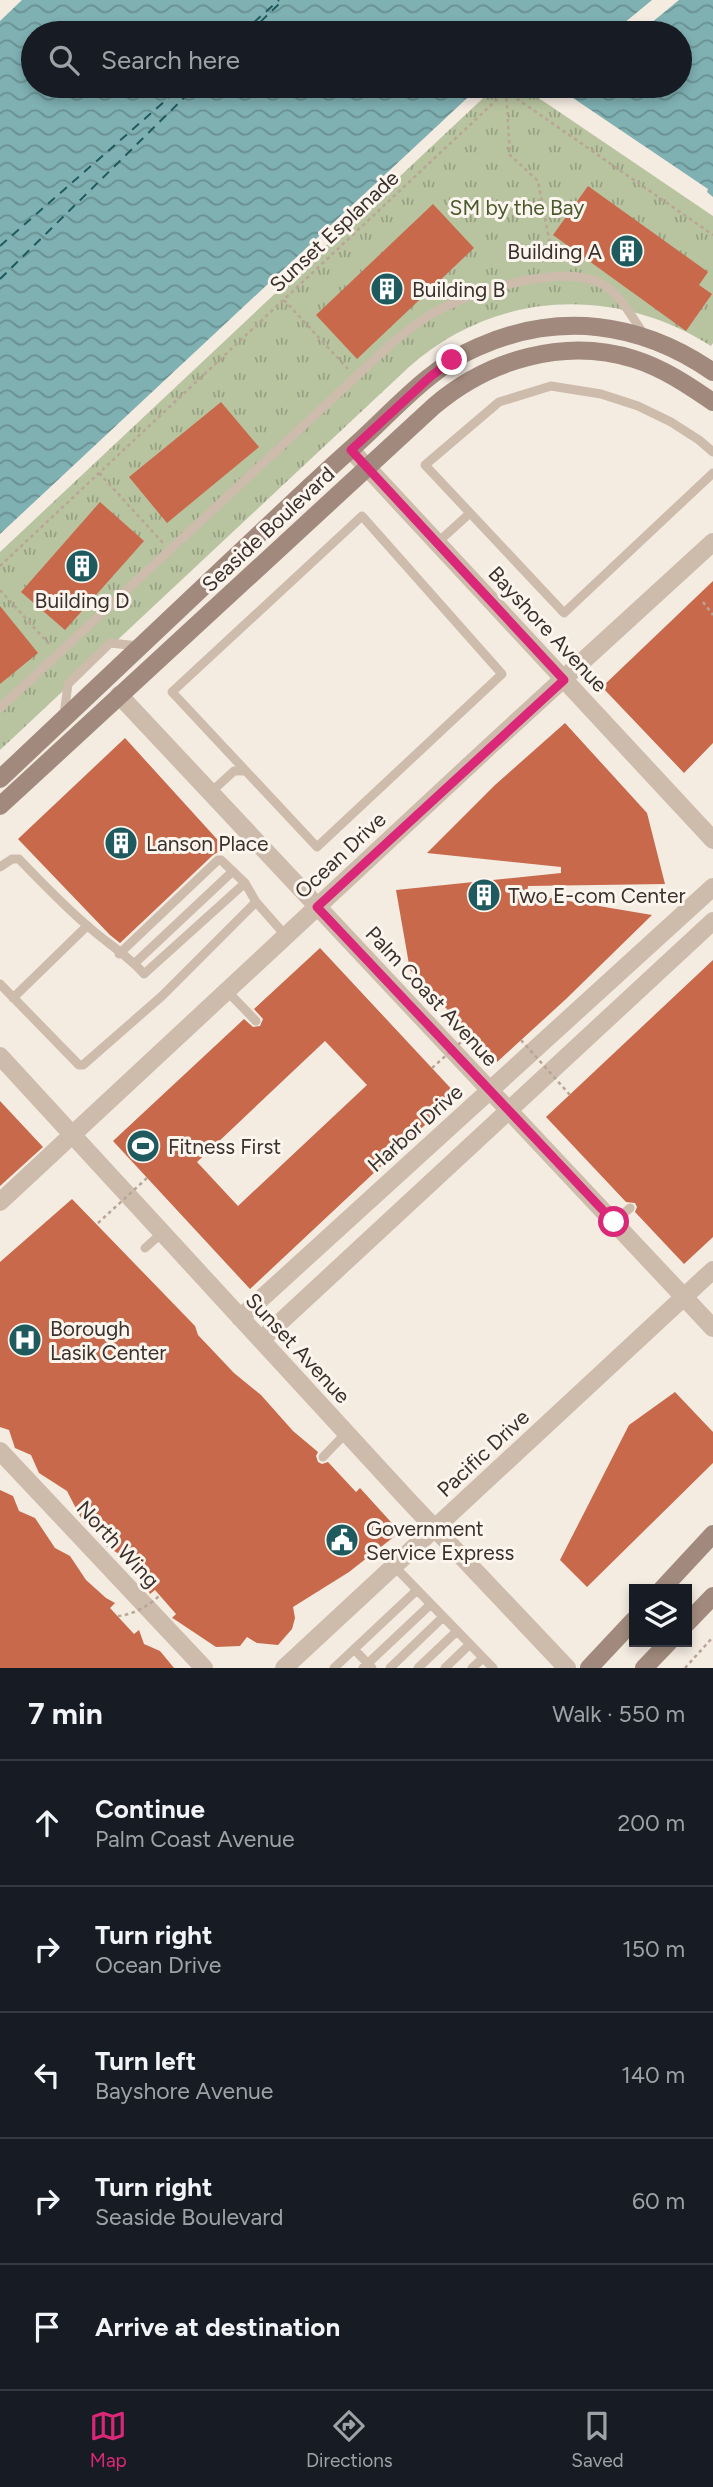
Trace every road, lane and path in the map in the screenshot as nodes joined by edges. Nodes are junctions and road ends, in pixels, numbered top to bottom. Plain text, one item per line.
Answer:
1 (499, 98) edge
2 (506, 98) edge
3 (516, 98) edge
4 (713, 235) edge
5 (556, 277) junction
6 (284, 300) junction
7 (645, 336) junction
8 (713, 372) edge
9 (355, 377) junction
10 (713, 402) edge
11 (351, 450) junction
12 (713, 452) edge
13 (367, 468) junction
14 (99, 473) junction
15 (713, 473) edge
16 (470, 513) junction
17 (437, 542) junction
18 (713, 542) edge
19 (170, 549) junction
20 (0, 566) edge
21 (0, 590) edge
22 (703, 602) dead end
23 (713, 615) edge
24 (58, 654) junction
25 (564, 680) junction
26 (119, 695) junction
27 (0, 708) edge
28 (246, 771) junction
29 (0, 779) edge
30 (211, 793) junction
31 (0, 806) edge
32 (713, 840) edge
33 (0, 867) edge
34 (233, 871) junction
35 (244, 884) junction
36 (713, 887) edge
37 (257, 902) junction
38 (317, 907) junction
39 (713, 921) edge
40 (87, 926) junction
41 (286, 936) junction
42 (119, 954) junction
43 (135, 963) junction
44 (5, 990) edge
45 (227, 991) junction
46 (0, 1002) edge
47 (256, 1021) dead end
48 (470, 1034) dead end
49 (521, 1040) dead end
50 (0, 1056) edge
51 (432, 1068) dead end
52 (491, 1091) junction
53 (570, 1095) dead end
54 (509, 1110) junction
55 (72, 1135) junction
56 (147, 1178) dead end
57 (0, 1202) edge
58 (630, 1208) dead end
59 (614, 1222) junction
60 (98, 1223) dead end
61 (162, 1233) junction
62 (145, 1248) dead end
63 (713, 1270) edge
64 (684, 1297) junction
65 (240, 1318) junction
66 (713, 1328) edge
67 (261, 1340) junction
68 (346, 1433) junction
69 (0, 1451) edge
70 (323, 1457) dead end
71 (435, 1529) junction
72 (713, 1534) edge
73 (394, 1566) junction
74 (667, 1584) edge
75 (417, 1590) junction
76 (160, 1595) dead end
77 (713, 1595) edge
78 (431, 1604) junction
79 (118, 1616) dead end
80 (443, 1617) junction
81 (692, 1618) edge
82 (629, 1625) edge
83 (457, 1631) junction
84 (713, 1637) edge
85 (470, 1644) junction
86 (664, 1647) edge
87 (354, 1649) junction
88 (483, 1658) junction
89 (368, 1667) edge
90 (204, 1668) edge
91 (284, 1668) edge
92 (334, 1668) edge
93 (390, 1668) edge
94 (418, 1668) edge
95 (445, 1668) edge
96 (472, 1668) edge
97 (493, 1668) edge
98 (567, 1668) edge
99 (589, 1668) edge
100 (644, 1668) edge
101 (685, 1668) edge

1 - 6 path, Sunset Esplanade
2 - 5 path
3 - 4 path
5 - 7 lane
5 - 9 lane
6 - 9 path
6 - 14 path, Sunset Esplanade
7 - 8 street, Seaside Boulevard
7 - 11 street, Seaside Boulevard
9 - 19 lane
10 - 13 street, Seaside Boulevard
11 - 13 street, Bayshore Avenue
11 - 29 street, Seaside Boulevard
12 - 16 lane
13 - 17 street, Bayshore Avenue
13 - 26 street, Seaside Boulevard
14 - 19 path
14 - 20 path, Sunset Esplanade
15 - 16 lane
16 - 17 lane
17 - 25 street, Bayshore Avenue
18 - 25 street, Ocean Drive
19 - 24 lane
21 - 24 path
22 - 23 path
24 - 27 lane
25 - 32 street, Bayshore Avenue
25 - 38 street, Ocean Drive
26 - 30 street, Palm Coast Avenue
26 - 31 street, Seaside Boulevard
28 - 28 lane
28 - 30 lane
30 - 38 street, Palm Coast Avenue
33 - 40 lane
34 - 35 lane
34 - 42 lane
34 - 43 lane
35 - 37 lane
35 - 43 lane
36 - 52 street, Harbor Drive
37 - 41 lane
37 - 44 lane
38 - 41 street, Ocean Drive
38 - 52 street, Palm Coast Avenue
39 - 54 street
40 - 42 lane
40 - 44 lane
41 - 45 street, Ocean Drive
42 - 43 lane
44 - 46 lane
45 - 47 lane
45 - 55 street, Ocean Drive
48 - 51 path, bridge
49 - 53 path, bridge
50 - 55 street, Sunset Avenue
52 - 54 street, Palm Coast Avenue
52 - 65 street, Harbor Drive
54 - 59 street, Palm Coast Avenue
54 - 67 street
55 - 57 street, Ocean Drive
55 - 61 street, Sunset Avenue
56 - 60 path, bridge
58 - 59 lane
59 - 64 street, Palm Coast Avenue
61 - 62 lane
61 - 65 street, Sunset Avenue
63 - 64 street, Pacific Drive
64 - 66 street, Palm Coast Avenue
64 - 71 street, Pacific Drive
65 - 67 street, Sunset Avenue
67 - 68 street, Sunset Avenue
68 - 70 lane
68 - 71 street, Sunset Avenue
69 - 90 street, North Wing
71 - 73 street, Pacific Drive
71 - 98 street, Sunset Avenue
72 - 74 street
73 - 75 lane
73 - 91 street, Pacific Drive
75 - 78 lane
75 - 87 lane
76 - 79 path, bridge
77 - 81 street
78 - 80 lane
78 - 89 lane
80 - 83 lane
80 - 93 lane
82 - 99 street
83 - 85 lane
83 - 94 lane
84 - 101 path
85 - 88 lane
85 - 95 lane
86 - 100 street
87 - 89 lane
87 - 92 lane
88 - 96 lane
88 - 97 lane

